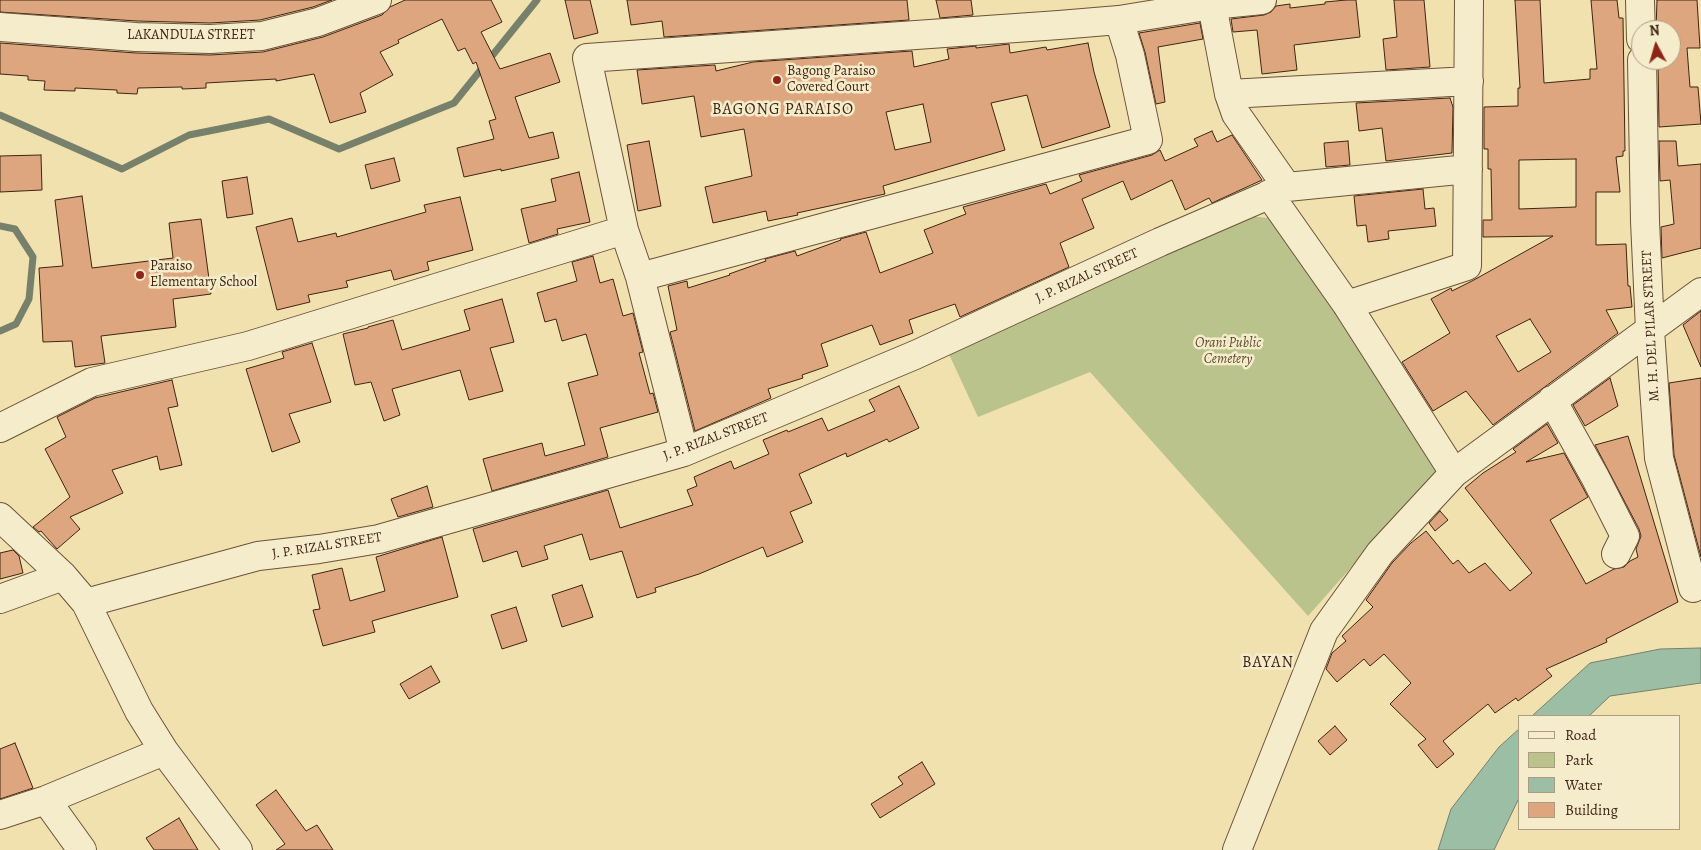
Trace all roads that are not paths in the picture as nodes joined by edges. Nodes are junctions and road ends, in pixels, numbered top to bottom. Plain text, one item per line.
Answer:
1 (377, 0) edge
2 (1262, 0) edge
3 (1469, 0) edge
4 (1640, 0) edge
5 (1212, 5) junction
6 (1119, 20) junction
7 (1641, 20) edge
8 (0, 27) edge
9 (1642, 70) edge
10 (1469, 81) junction
11 (1229, 94) junction
12 (1468, 169) junction
13 (1278, 190) junction
14 (624, 230) junction
15 (640, 277) junction
16 (1701, 292) edge
17 (1347, 305) junction
18 (1650, 330) junction
19 (1552, 400) junction
20 (0, 428) edge
21 (684, 452) junction
22 (1454, 473) junction
23 (0, 517) edge
24 (1616, 554) dead end
25 (63, 576) junction
26 (1693, 588) dead end
27 (0, 599) edge
28 (86, 603) junction
29 (164, 751) junction
30 (46, 800) junction
31 (0, 815) edge
32 (82, 850) edge
33 (238, 850) edge
34 (1238, 850) edge

1 - 8 street, LAKANDULA STREET
2 - 5 street
3 - 10 street
4 - 7 street
5 - 6 street
5 - 11 street
6 - 14 street
6 - 15 street
9 - 18 street, M. H. DEL PILAR STREET
10 - 11 street
10 - 12 street
11 - 13 street
12 - 13 street, J. P. RIZAL STREET
12 - 17 street
13 - 17 street
13 - 21 street, J. P. RIZAL STREET
14 - 15 street
14 - 20 street
15 - 21 street
16 - 18 street
17 - 22 street
18 - 19 street
18 - 26 street, M. H. DEL PILAR STREET
19 - 22 street
19 - 24 street
21 - 28 street, J. P. RIZAL STREET
22 - 34 street
23 - 25 street
25 - 27 street
25 - 28 street
28 - 29 street
29 - 30 street
29 - 33 street
30 - 31 street
30 - 32 street

